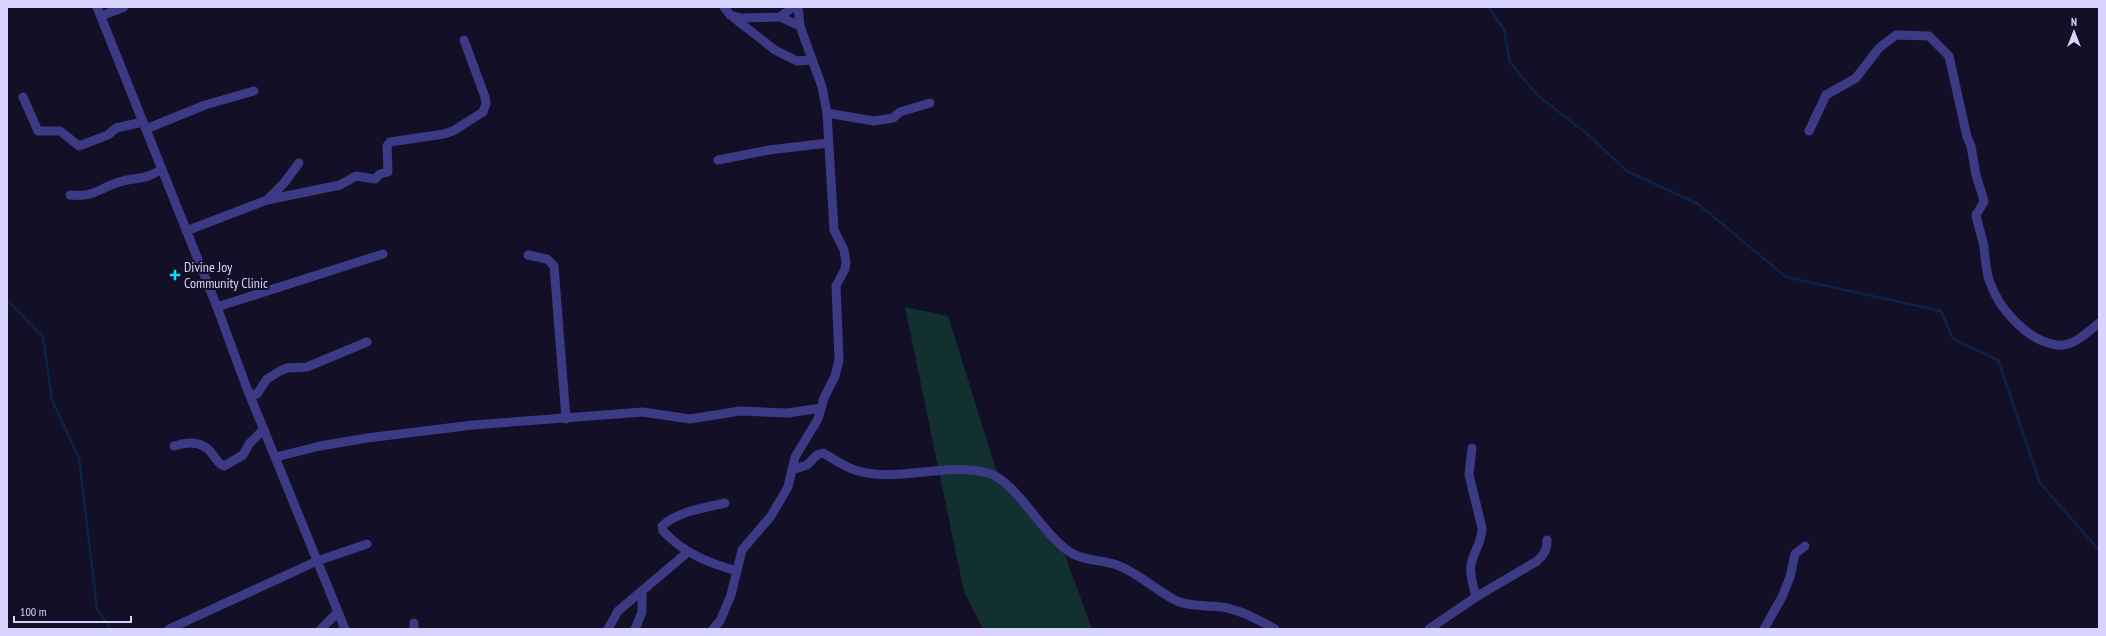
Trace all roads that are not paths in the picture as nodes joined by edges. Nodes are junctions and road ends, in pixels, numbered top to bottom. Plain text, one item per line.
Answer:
1 (97, 7) edge
2 (124, 7) edge
3 (724, 7) edge
4 (793, 7) edge
5 (798, 7) edge
6 (101, 16) junction
7 (780, 16) junction
8 (734, 18) junction
9 (800, 26) junction
10 (464, 40) dead end
11 (812, 60) junction
12 (254, 91) dead end
13 (23, 97) dead end
14 (930, 103) dead end
15 (827, 113) junction
16 (145, 126) junction
17 (1809, 131) dead end
18 (828, 143) junction
19 (718, 160) dead end
20 (299, 163) dead end
21 (162, 169) junction
22 (70, 195) dead end
23 (266, 200) junction
24 (186, 231) junction
25 (383, 254) dead end
26 (528, 255) dead end
27 (217, 307) junction
28 (2099, 323) edge
29 (367, 342) dead end
30 (250, 395) junction
31 (821, 408) junction
32 (566, 419) junction
33 (264, 429) junction
34 (174, 446) dead end
35 (1472, 448) dead end
36 (276, 457) junction
37 (792, 470) junction
38 (725, 503) dead end
39 (1547, 540) dead end
40 (367, 544) dead end
41 (1805, 546) dead end
42 (688, 552) junction
43 (317, 561) junction
44 (736, 571) junction
45 (642, 592) junction
46 (1476, 597) junction
47 (338, 612) junction
48 (169, 629) edge
49 (321, 629) edge
50 (345, 629) edge
51 (608, 629) edge
52 (635, 629) edge
53 (713, 629) edge
54 (1275, 629) edge
55 (1429, 629) edge
56 (1764, 629) edge

1 - 6 street
2 - 6 street
3 - 8 street
4 - 7 street
5 - 9 street
6 - 16 street
7 - 8 street
7 - 9 street
8 - 11 street
9 - 11 street
10 - 23 street
11 - 15 street
12 - 16 street
13 - 16 street
14 - 15 street
15 - 18 street
16 - 21 street
17 - 28 street
18 - 19 street
18 - 31 street
20 - 23 street
21 - 22 street
21 - 24 street
23 - 24 street
24 - 27 street
25 - 27 street
26 - 32 street
27 - 30 street
29 - 30 street
30 - 33 street
31 - 32 street
31 - 37 street
32 - 36 street
33 - 34 street
33 - 36 street
35 - 46 street
36 - 43 street
37 - 44 street
37 - 54 street
38 - 42 street
39 - 46 street
40 - 43 street
41 - 56 street
42 - 44 street
42 - 45 street
43 - 47 street
43 - 48 street
44 - 53 street
45 - 51 street
45 - 52 street
46 - 55 street
47 - 49 street
47 - 50 street

